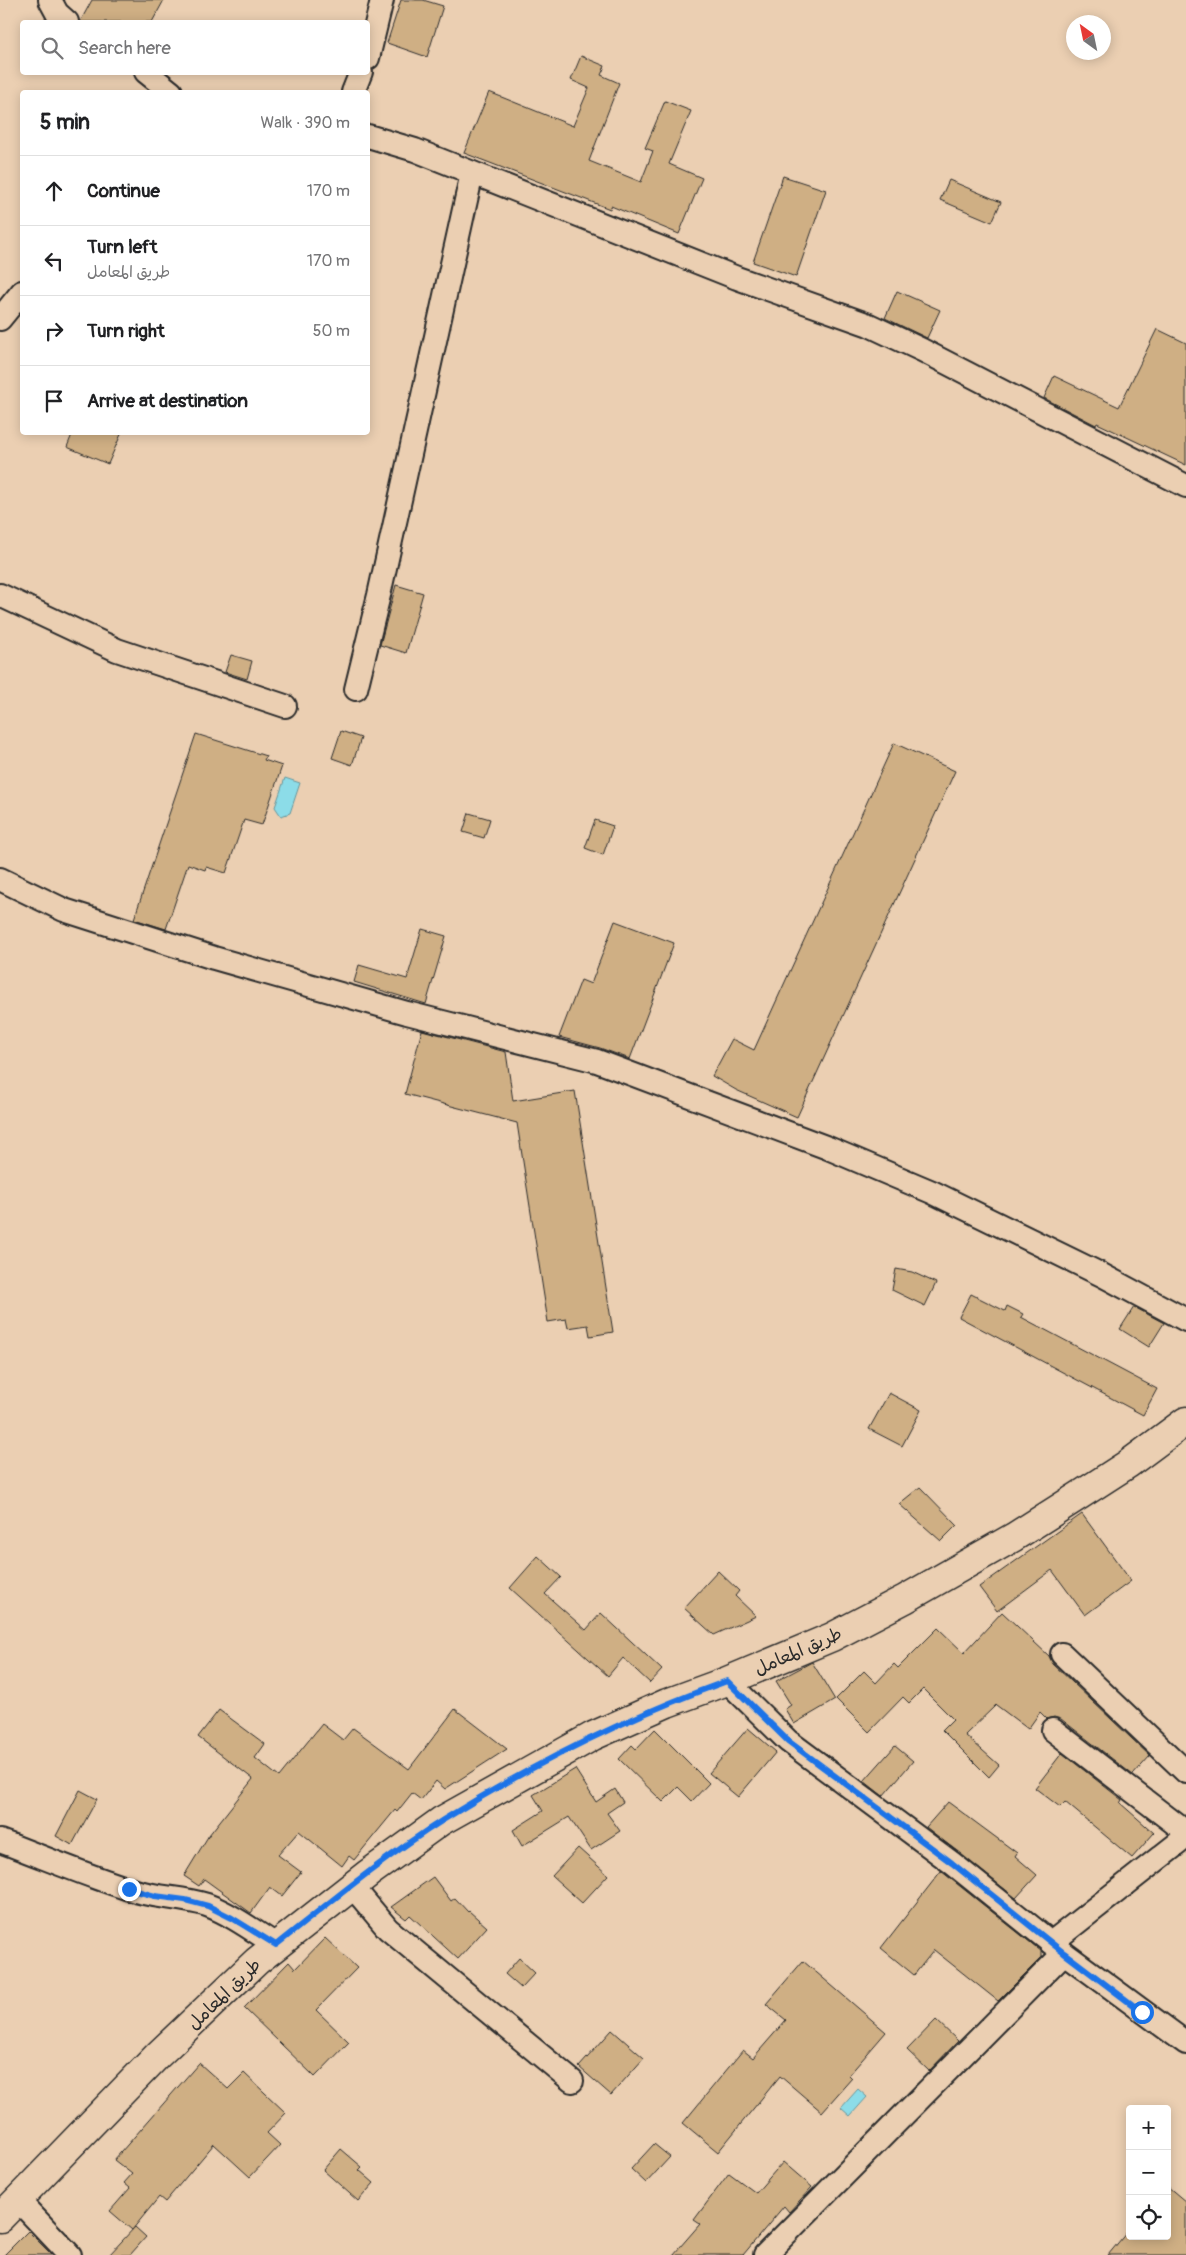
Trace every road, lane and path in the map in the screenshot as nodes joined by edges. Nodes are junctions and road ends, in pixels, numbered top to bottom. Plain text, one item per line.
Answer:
1 (50, 0) edge
2 (382, 0) edge
3 (66, 20) edge
4 (370, 50) edge
5 (150, 75) edge
6 (360, 75) edge
7 (169, 90) edge
8 (354, 90) edge
9 (370, 137) edge
10 (472, 172) junction
11 (20, 294) edge
12 (0, 319) edge
13 (1186, 486) edge
14 (0, 595) edge
15 (356, 689) dead end
16 (285, 706) dead end
17 (0, 879) edge
18 (1186, 1320) edge
19 (1186, 1420) edge
20 (1062, 1654) dead end
21 (727, 1681) junction
22 (1053, 1730) dead end
23 (1186, 1772) edge
24 (1186, 1832) edge
25 (1186, 1837) edge
26 (0, 1841) edge
27 (352, 1886) junction
28 (276, 1945) junction
29 (1057, 1948) junction
30 (1186, 2043) edge
31 (572, 2081) dead end
32 (9, 2209) edge
33 (70, 2255) edge
34 (766, 2255) edge

1 - 3 street
2 - 4 street
5 - 7 street
6 - 8 street
9 - 10 street
10 - 13 street
10 - 15 street
11 - 12 street
14 - 16 street
17 - 18 street
19 - 21 main road, طريق المعامل
20 - 23 street
21 - 27 main road, طريق المعامل
21 - 29 street
22 - 24 street
25 - 29 street
26 - 28 street
27 - 28 main road, طريق المعامل
27 - 31 street
28 - 32 main road, طريق المعامل
29 - 30 street
29 - 34 street
32 - 33 street

